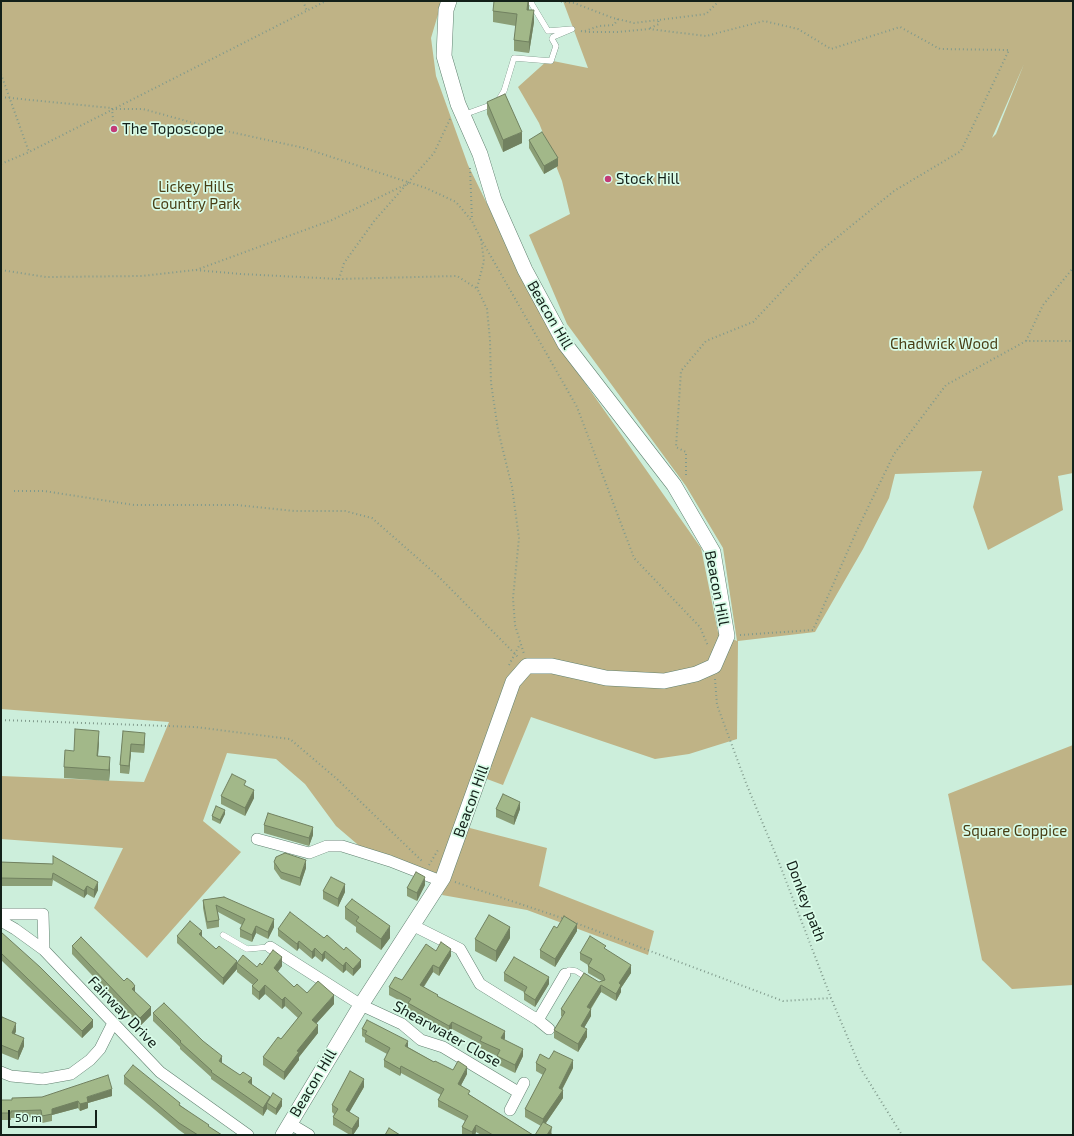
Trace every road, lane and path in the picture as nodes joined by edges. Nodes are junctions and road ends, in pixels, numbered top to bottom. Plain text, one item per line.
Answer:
1 (303, 1) edge
2 (326, 1) edge
3 (449, 1) edge
4 (530, 1) edge
5 (557, 1) edge
6 (719, 1) edge
7 (307, 11) junction
8 (618, 19) junction
9 (658, 20) junction
10 (572, 29) junction
11 (649, 29) junction
12 (583, 31) junction
13 (1, 74) edge
14 (8, 96) junction
15 (1, 97) edge
16 (112, 108) junction
17 (460, 110) junction
18 (114, 129) dead end
19 (30, 152) junction
20 (480, 154) junction
21 (1, 164) edge
22 (410, 182) junction
23 (472, 221) junction
24 (481, 238) junction
25 (1073, 268) edge
26 (1, 270) edge
27 (195, 270) junction
28 (339, 279) junction
29 (477, 288) junction
30 (1026, 341) junction
31 (1073, 341) edge
32 (686, 482) dead end
33 (14, 491) dead end
34 (727, 636) junction
35 (712, 658) junction
36 (1, 720) edge
37 (257, 839) dead end
38 (428, 866) dead end
39 (442, 879) junction
40 (1, 914) edge
41 (1, 921) edge
42 (412, 925) junction
43 (223, 935) dead end
44 (270, 947) joint
45 (44, 950) junction
46 (565, 974) joint
47 (595, 982) edge
48 (831, 998) junction
49 (360, 1005) junction
50 (538, 1020) junction
51 (113, 1024) junction
52 (549, 1029) dead end
53 (1, 1072) edge
54 (510, 1110) dead end
55 (286, 1129) edge
56 (248, 1135) edge
57 (309, 1135) edge
58 (902, 1135) edge

1 - 7 path
2 - 7 path
3 - 17 street, Beacon Hill
4 - 10 lane
5 - 8 path
6 - 9 path
7 - 16 path
8 - 9 path
8 - 12 path
9 - 11 path
10 - 12 path
10 - 17 lane
11 - 12 path
11 - 32 path
13 - 14 path
14 - 15 path
14 - 16 path
14 - 19 path
16 - 18 path
16 - 19 path
16 - 22 path
17 - 20 street, Beacon Hill
17 - 22 path
19 - 21 path
20 - 23 path
20 - 34 street, Beacon Hill
22 - 23 path
22 - 27 path
22 - 28 path
23 - 24 path
24 - 29 path
24 - 35 path
25 - 30 path
26 - 27 path
27 - 28 path
28 - 29 path
29 - 33 path
30 - 31 path
30 - 34 path
34 - 35 street, Beacon Hill
35 - 39 street, Beacon Hill
35 - 48 path, Donkey path
36 - 38 path
37 - 39 street
39 - 42 street, Beacon Hill
39 - 48 path
40 - 45 street
41 - 45 street, Fairway Drive
42 - 49 street, Beacon Hill
42 - 50 street
43 - 44 lane
44 - 49 street, Shearwater Close
45 - 51 street, Fairway Drive
46 - 47 lane
46 - 50 street
48 - 58 path, Donkey path
49 - 54 street, Shearwater Close
49 - 55 street, Beacon Hill
50 - 52 street
51 - 53 street
51 - 56 street, Fairway Drive
55 - 57 street

